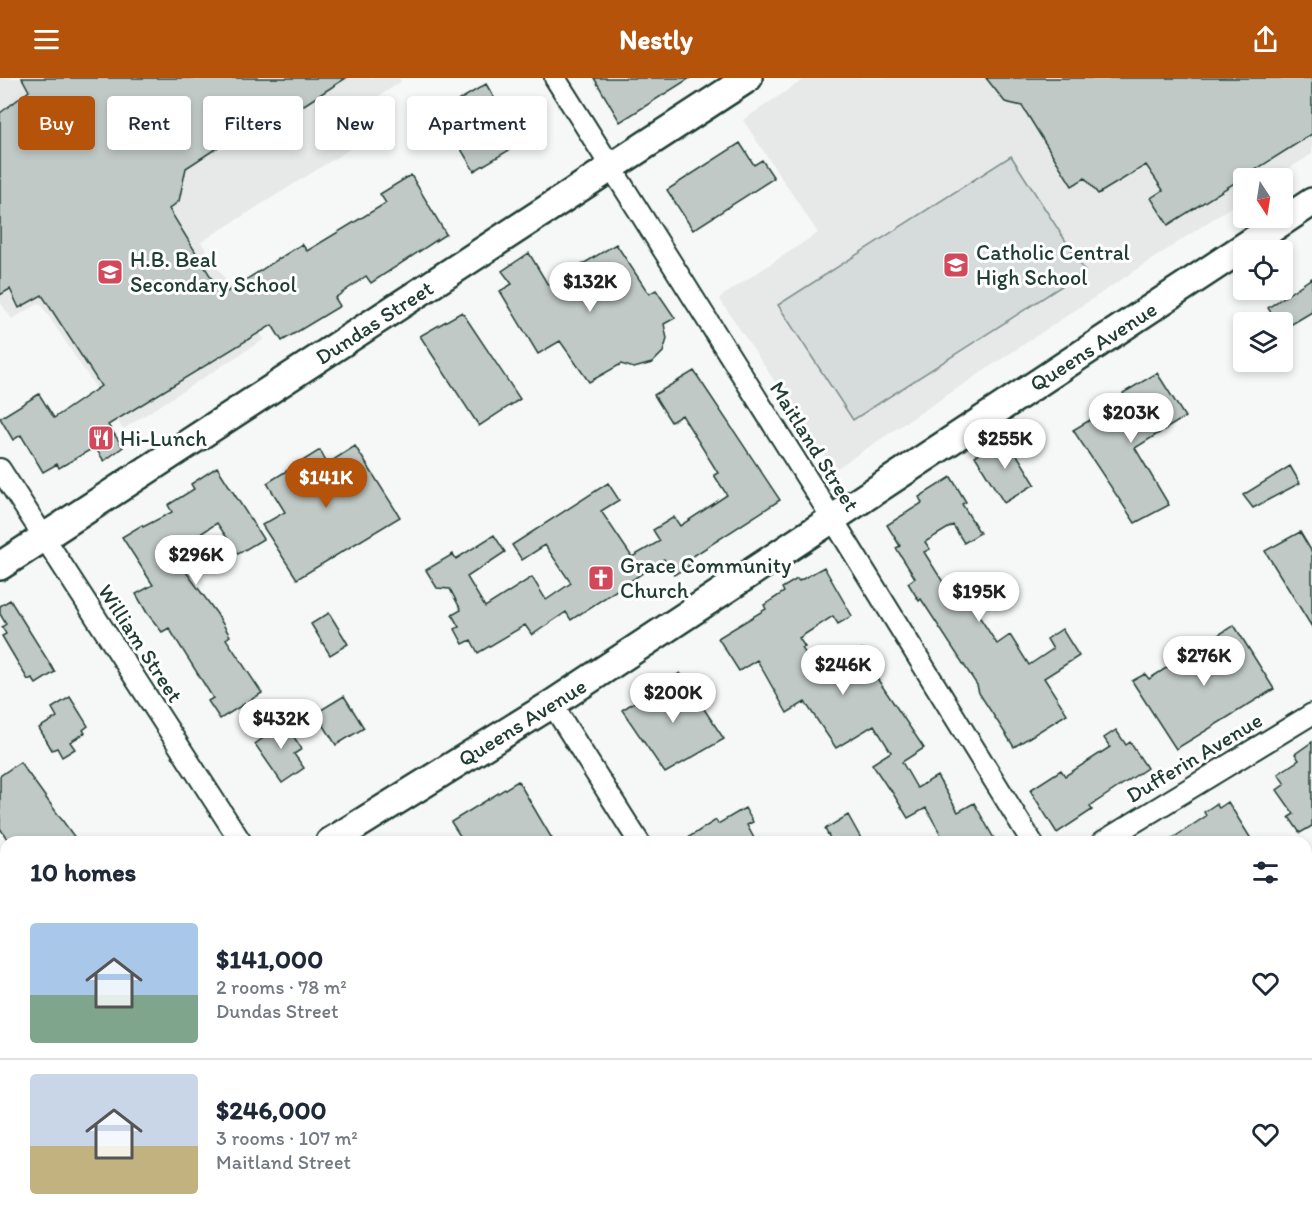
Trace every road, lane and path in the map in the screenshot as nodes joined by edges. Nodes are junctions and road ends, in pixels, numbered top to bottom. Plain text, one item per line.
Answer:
1 (555, 78) edge
2 (748, 78) edge
3 (611, 168) junction
4 (1312, 202) edge
5 (0, 470) edge
6 (832, 518) junction
7 (44, 538) junction
8 (0, 566) edge
9 (552, 704) junction
10 (1312, 714) edge
11 (238, 836) edge
12 (340, 836) edge
13 (635, 836) edge
14 (1028, 836) edge
15 (1115, 836) edge

1 - 3 street, Maitland Street
2 - 3 main road, Dundas Street
3 - 6 street, Maitland Street
3 - 7 main road, Dundas Street
4 - 6 main road, Queens Avenue
5 - 7 street, William Street
6 - 9 main road, Queens Avenue
6 - 14 street, Maitland Street
7 - 8 main road, Dundas Street
7 - 11 street, William Street
9 - 12 main road, Queens Avenue
9 - 13 street
10 - 15 street, Dufferin Avenue

